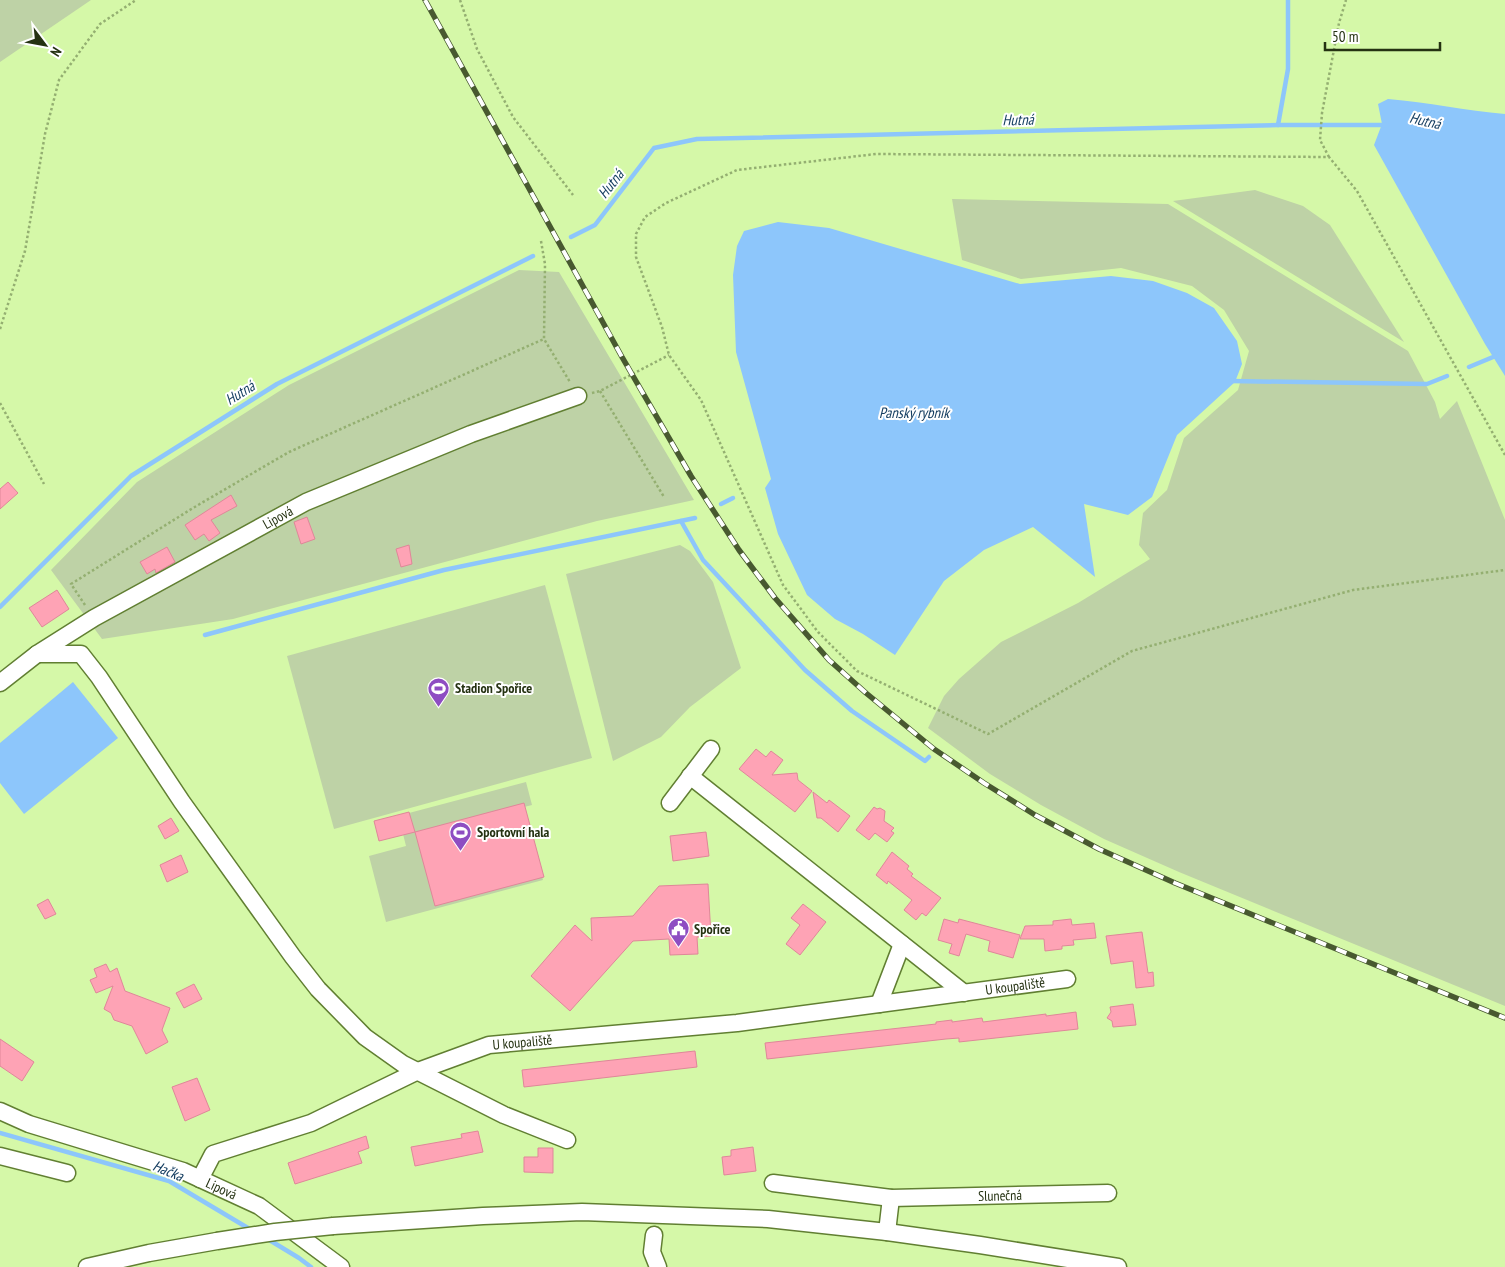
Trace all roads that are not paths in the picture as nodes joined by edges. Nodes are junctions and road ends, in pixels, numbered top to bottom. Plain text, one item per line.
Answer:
1 (578, 396) road end
2 (38, 654) junction
3 (0, 683) edge
4 (711, 749) dead end
5 (690, 776) junction
6 (670, 803) dead end
7 (902, 944) junction
8 (1067, 979) dead end
9 (964, 993) junction
10 (879, 1004) junction
11 (418, 1072) junction
12 (0, 1113) edge
13 (567, 1140) dead end
14 (0, 1156) edge
15 (67, 1174) dead end
16 (200, 1179) junction
17 (773, 1183) dead end
18 (1108, 1193) dead end
19 (891, 1198) junction
20 (887, 1232) junction
21 (654, 1235) dead end
22 (1044, 1261) edge
23 (87, 1267) edge
24 (341, 1267) edge
25 (658, 1267) edge
26 (1118, 1267) edge

1 - 2 street, Lipová
2 - 3 street, Lipová
2 - 11 street
4 - 5 street
5 - 6 street
5 - 7 street
7 - 9 street
7 - 10 street
8 - 9 street, U koupaliště
9 - 10 street, U koupaliště
10 - 11 street, U koupaliště
11 - 13 street
11 - 16 street, U koupaliště
12 - 16 street, Lipová
14 - 15 street
16 - 24 street, Lipová
17 - 19 street, Slunečná
18 - 19 street, Slunečná
19 - 20 street
20 - 22 street
20 - 23 street, bridge
21 - 25 street
22 - 26 street

